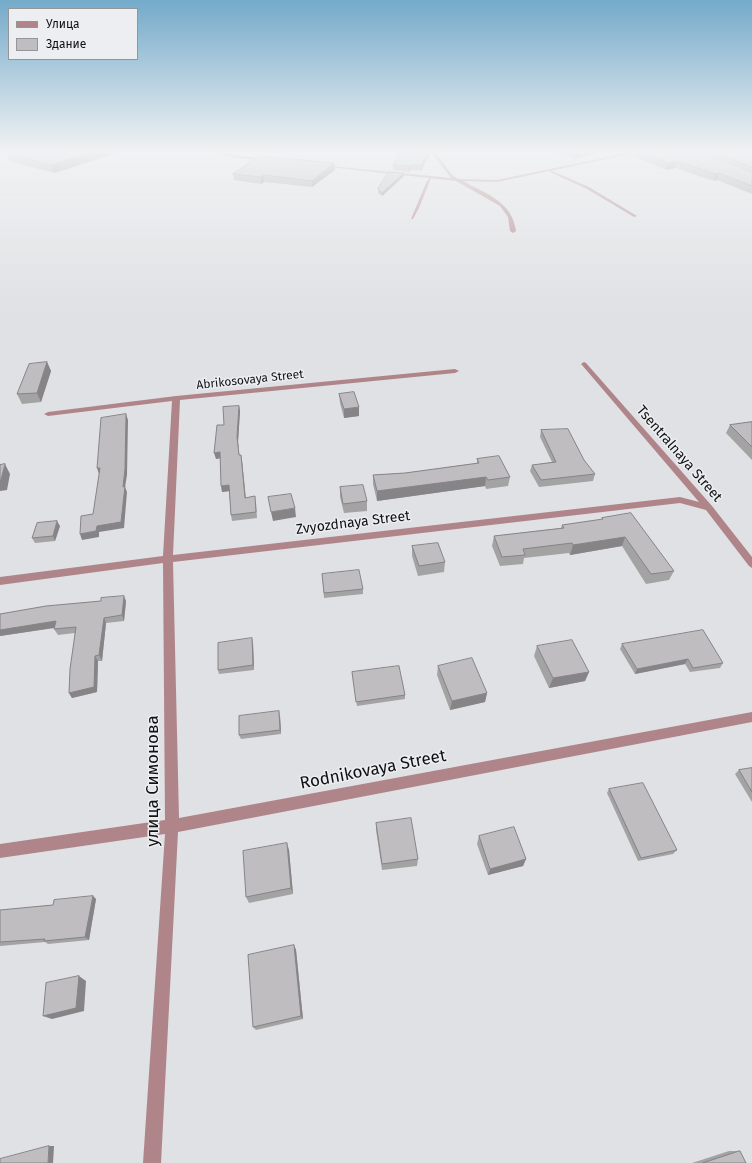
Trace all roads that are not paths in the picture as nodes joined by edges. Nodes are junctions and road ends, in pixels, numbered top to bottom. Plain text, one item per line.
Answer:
1 (420, 206) edge
2 (503, 206) edge
3 (618, 206) edge
4 (634, 216) dead end
5 (412, 218) dead end
6 (513, 231) dead end
7 (584, 364) dead end
8 (455, 371) dead end
9 (176, 398) junction
10 (48, 414) dead end
11 (709, 508) junction
12 (168, 559) junction
13 (752, 564) edge
14 (0, 580) edge
15 (752, 717) edge
16 (172, 826) junction
17 (0, 851) edge
18 (152, 1163) edge

1 - 5 lane
2 - 6 street
3 - 4 lane
7 - 11 street, Tsentralnaya Street
8 - 9 street, Abrikosovaya Street
9 - 10 street, Abrikosovaya Street
9 - 12 street, улица Симонова
11 - 12 street, Zvyozdnaya Street
11 - 13 street, Tsentralnaya Street
12 - 14 street, Zvyozdnaya Street
12 - 16 street, улица Симонова
15 - 16 street, Rodnikovaya Street
16 - 17 street, Rodnikovaya Street
16 - 18 street, улица Симонова

